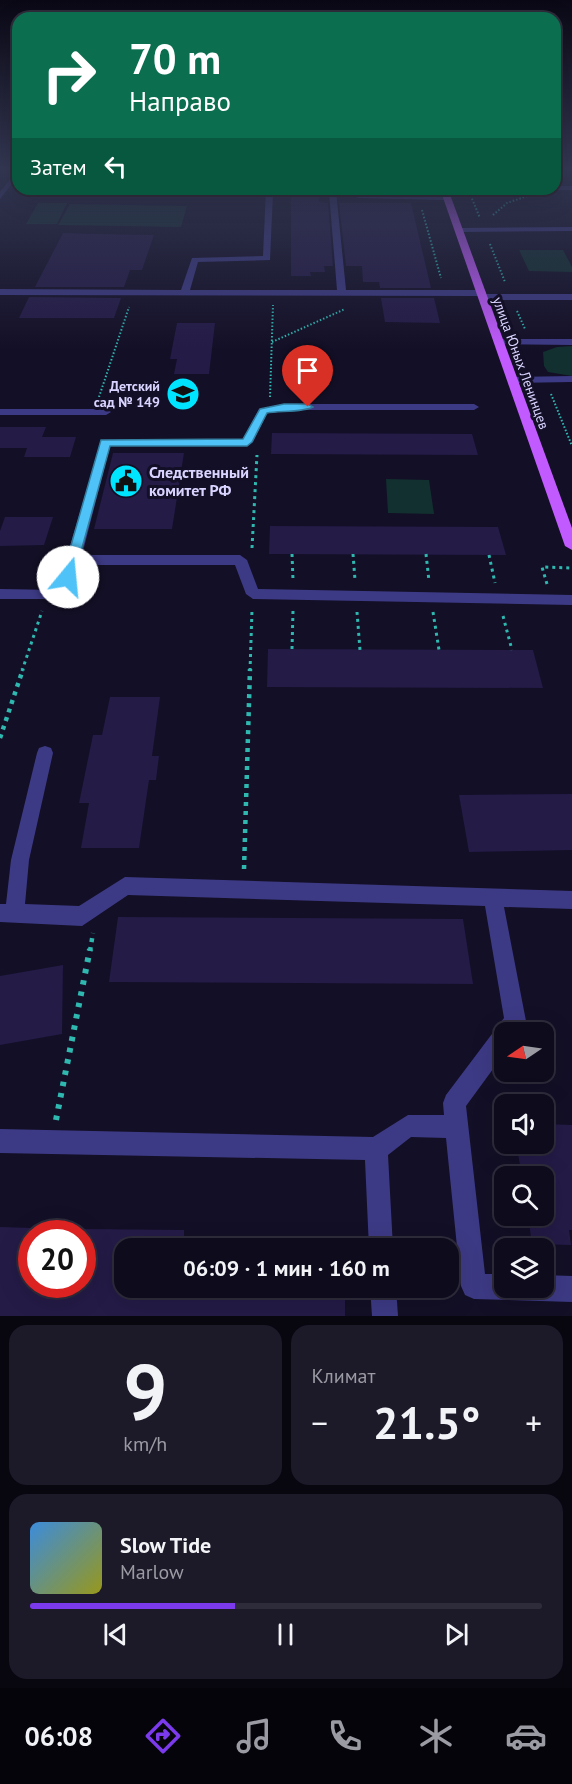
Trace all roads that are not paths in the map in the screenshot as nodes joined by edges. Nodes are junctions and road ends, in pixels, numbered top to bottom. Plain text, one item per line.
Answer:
1 (268, 228) edge
2 (336, 228) edge
3 (472, 228) edge
4 (460, 230) joint
5 (0, 292) edge
6 (185, 292) junction
7 (342, 293) junction
8 (483, 295) junction
9 (572, 297) edge
10 (500, 342) junction
11 (572, 342) edge
12 (572, 379) edge
13 (513, 380) junction
14 (474, 407) dead end
15 (0, 412) edge
16 (106, 412) dead end
17 (572, 546) edge
18 (74, 560) junction
19 (0, 594) edge
20 (572, 600) edge
21 (45, 753) dead end
22 (492, 898) junction
23 (572, 900) edge
24 (7, 914) edge
25 (515, 1022) edge
26 (494, 1049) edge
27 (457, 1127) junction
28 (0, 1141) edge
29 (376, 1149) junction
30 (380, 1238) edge
31 (572, 1290) edge
32 (384, 1298) edge
33 (385, 1316) edge

1 - 6 lane
2 - 7 lane
3 - 4 lane
4 - 8 main road, улица Юных Ленинцев
5 - 6 lane
6 - 7 lane
7 - 8 lane
8 - 9 lane
8 - 10 main road, улица Юных Ленинцев
10 - 11 lane
10 - 13 main road, улица Юных Ленинцев
12 - 13 lane
13 - 17 main road, улица Юных Ленинцев
14 - 18 lane
15 - 16 lane
18 - 19 lane
18 - 20 lane
21 - 24 lane
22 - 23 lane
22 - 24 lane
22 - 25 lane
26 - 27 lane
27 - 29 lane
27 - 31 lane
28 - 29 lane
29 - 30 lane
32 - 33 lane

